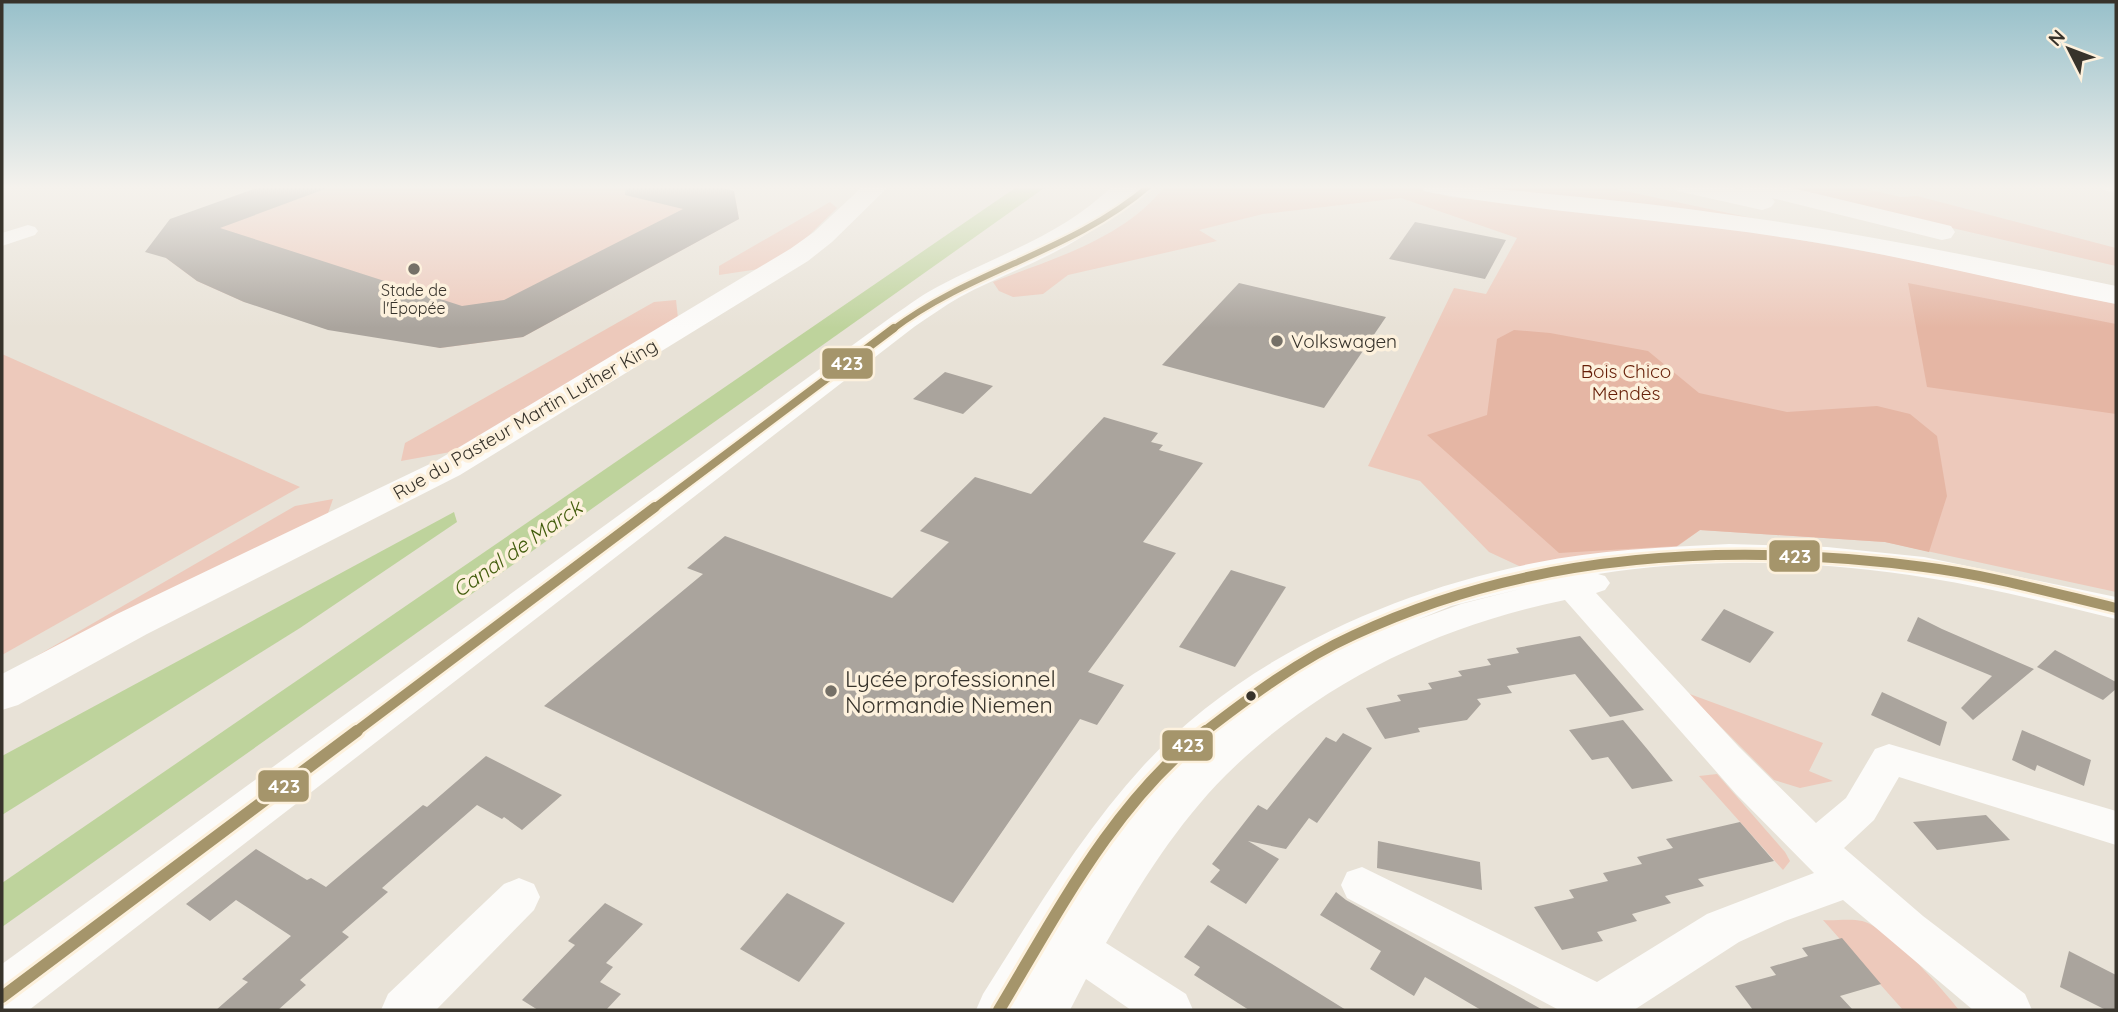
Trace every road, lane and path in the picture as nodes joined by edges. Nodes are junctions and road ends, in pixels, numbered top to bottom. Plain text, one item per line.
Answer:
1 (22, 233) edge
2 (827, 233) edge
3 (1067, 233) edge
4 (1087, 233) edge
5 (1808, 233) edge
6 (1848, 233) edge
7 (1912, 233) edge
8 (1946, 233) edge
9 (2, 240) edge
10 (2011, 254) junction
11 (984, 275) junction
12 (2116, 278) edge
13 (2116, 293) edge
14 (1563, 578) junction
15 (2116, 608) edge
16 (2116, 624) edge
17 (2, 694) edge
18 (2116, 828) edge
19 (1814, 845) junction
20 (1850, 879) junction
21 (1362, 885) dead end
22 (519, 897) dead end
23 (1064, 939) junction
24 (2, 997) edge
25 (404, 1010) edge
26 (999, 1010) edge
27 (1045, 1010) edge
28 (1170, 1010) edge
29 (2009, 1010) edge

1 - 9 street
2 - 17 street, Rue du Pasteur Martin Luther King
3 - 11 street
4 - 11 street
5 - 13 highway
6 - 13 highway
7 - 10 highway
8 - 10 highway
10 - 12 highway
11 - 24 street
14 - 15 street
14 - 16 street
14 - 19 street
14 - 23 street
18 - 19 street
19 - 20 street
20 - 21 street
20 - 29 street
22 - 25 street
23 - 26 street
23 - 27 street
23 - 28 street

